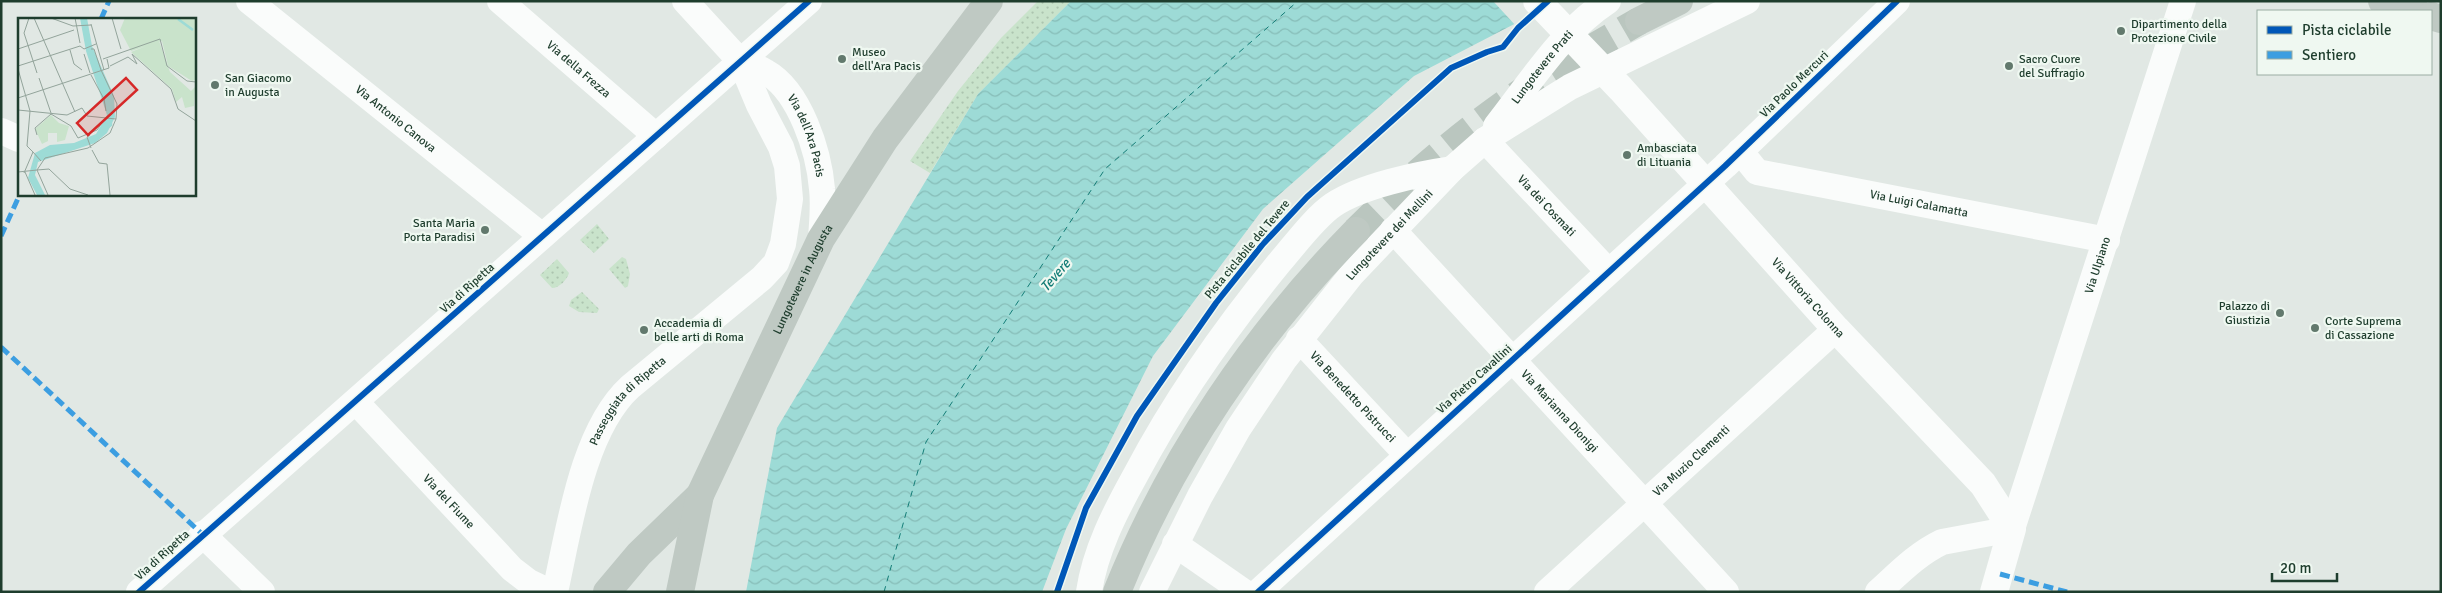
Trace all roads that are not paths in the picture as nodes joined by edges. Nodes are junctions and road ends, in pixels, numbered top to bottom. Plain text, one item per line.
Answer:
1 (249, 1) edge
2 (500, 1) edge
3 (685, 1) edge
4 (809, 1) edge
5 (989, 1) edge
6 (1608, 1) edge
7 (1679, 1) edge
8 (1748, 1) edge
9 (1897, 1) edge
10 (2183, 1) edge
11 (2382, 1) edge
12 (1541, 5) edge
13 (2413, 10) edge
14 (279, 11) edge
15 (1639, 21) tunnel mouth
16 (1570, 36) junction
17 (741, 62) junction
18 (1603, 69) junction
19 (1, 131) edge
20 (656, 136) junction
21 (18, 139) edge
22 (1485, 140) junction
23 (1740, 151) junction
24 (1452, 169) junction
25 (1706, 183) junction
26 (1393, 230) junction
27 (1356, 231) tunnel mouth
28 (542, 236) junction
29 (821, 238) junction
30 (2107, 240) junction
31 (1608, 271) junction
32 (1836, 328) junction
33 (1299, 339) junction
34 (1513, 359) junction
35 (356, 402) junction
36 (1407, 455) junction
37 (700, 495) junction
38 (1645, 502) junction
39 (2012, 529) junction
40 (202, 534) junction
41 (1175, 544) junction
42 (139, 592) edge
43 (262, 592) edge
44 (550, 592) edge
45 (555, 592) edge
46 (607, 592) edge
47 (680, 592) edge
48 (1089, 592) edge
49 (1117, 592) edge
50 (1152, 592) edge
51 (1244, 592) edge
52 (1258, 592) edge
53 (1546, 592) edge
54 (1726, 592) edge
55 (1878, 592) edge
56 (1994, 592) edge

1 - 14 street, Via Antonio Canova
2 - 20 street, Via della Frezza
3 - 17 street
4 - 17 street, Via di Ripetta
5 - 29 main road, Lungotevere in Augusta
6 - 16 street, Lungotevere Prati
7 - 15 main road
8 - 18 street, Lungotevere dei Mellini
9 - 23 street, Via Paolo Mercuri
10 - 30 street, Via Ulpiano
11 - 13 main road
12 - 16 street, Via Vittoria Colonna
14 - 28 street, Via Antonio Canova
16 - 18 street, Via Vittoria Colonna
16 - 22 street, Lungotevere Prati
17 - 20 street, Via di Ripetta
17 - 29 street, Via dell'Ara Pacis
17 - 45 street, Passeggiata di Ripetta
18 - 22 street, Lungotevere dei Mellini
18 - 25 street, Via Vittoria Colonna
19 - 21 street
20 - 28 street, Via di Ripetta
22 - 24 street, Lungotevere dei Mellini
22 - 31 street, Via dei Cosmati
23 - 25 street, Via Paolo Mercuri
23 - 30 street, Via Luigi Calamatta
24 - 26 street, Lungotevere dei Mellini
24 - 48 street
25 - 31 street, Via Pietro Cavallini
25 - 32 street, Via Vittoria Colonna
26 - 33 street, Lungotevere dei Mellini
26 - 34 street, Via Marianna Dionigi
27 - 49 main road
28 - 35 street, Via di Ripetta
29 - 37 main road, Lungotevere in Augusta
30 - 39 street, Via Ulpiano
31 - 34 street, Via Pietro Cavallini
32 - 38 street, Via Muzio Clementi
32 - 39 street, Via Vittoria Colonna
33 - 36 street, Via Benedetto Pistrucci
33 - 41 street, Lungotevere dei Mellini
34 - 36 street, Via Pietro Cavallini
34 - 38 street, Via Marianna Dionigi
35 - 40 street, Via di Ripetta
35 - 44 street, Via del Fiume
36 - 52 street, Via Pietro Cavallini
37 - 46 main road
37 - 47 main road, Lungotevere in Augusta
38 - 53 street, Via Muzio Clementi
38 - 54 street, Via Marianna Dionigi
39 - 55 street
39 - 56 street
40 - 42 street, Via di Ripetta
40 - 43 street
41 - 50 street, Lungotevere dei Mellini
41 - 51 street

